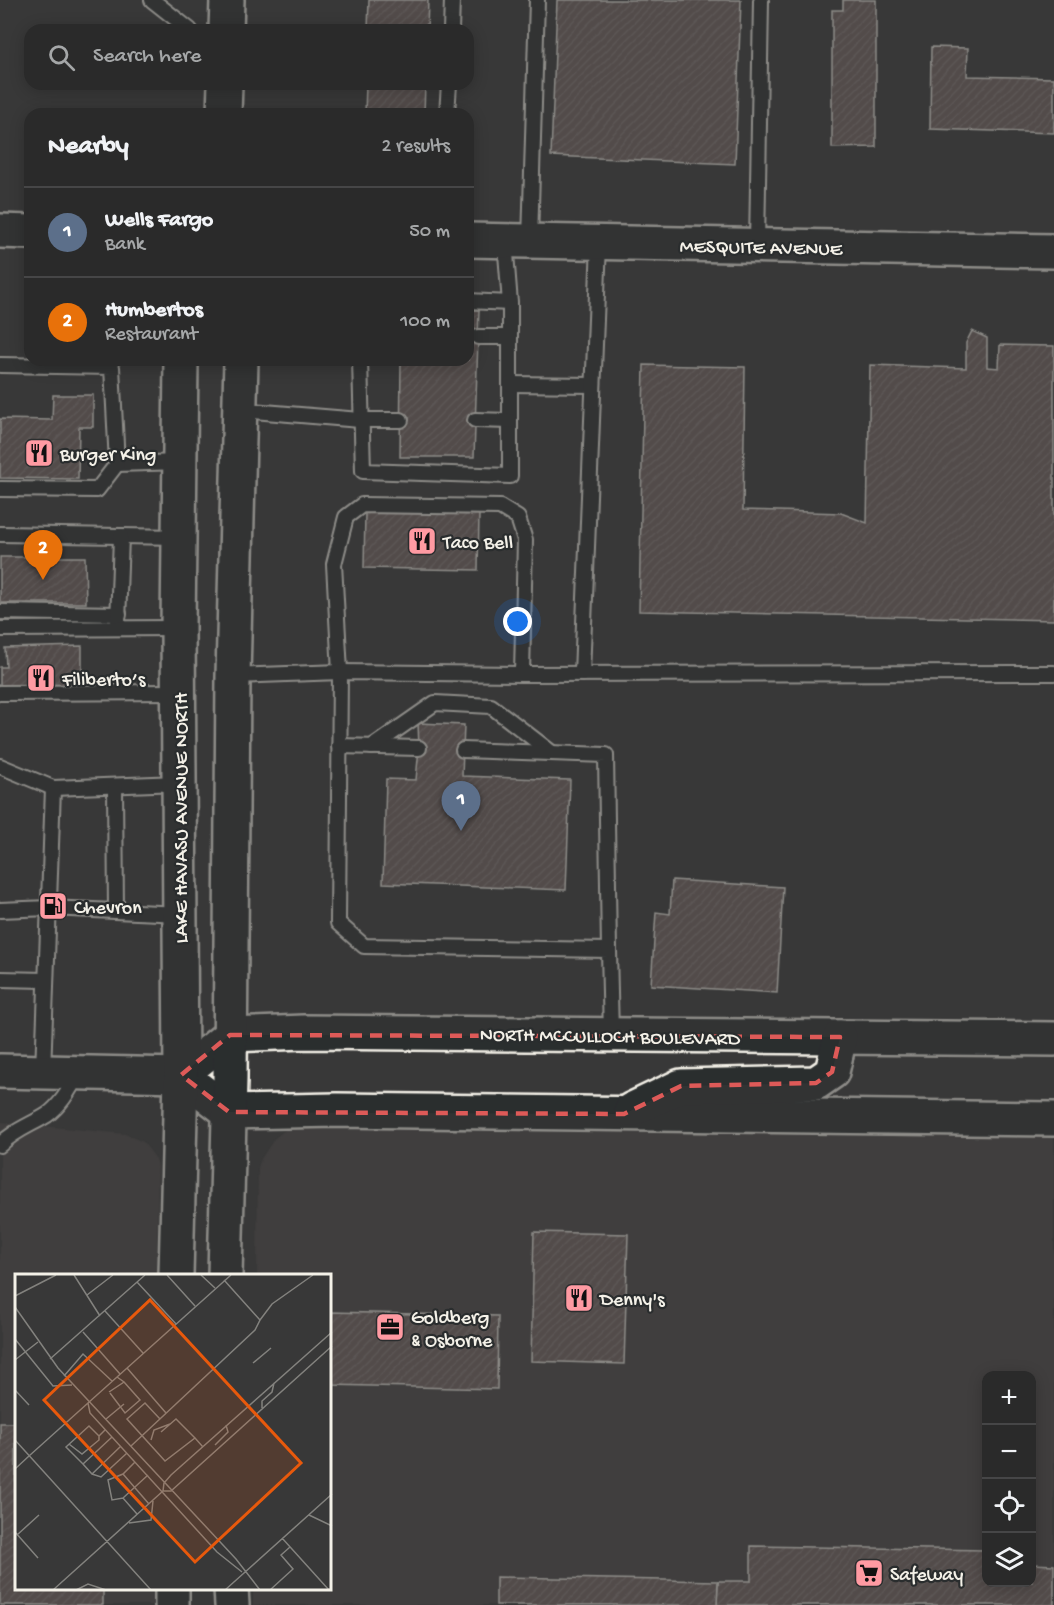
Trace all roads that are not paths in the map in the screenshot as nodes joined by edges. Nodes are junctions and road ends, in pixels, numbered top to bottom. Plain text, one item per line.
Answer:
1 (152, 0) edge
2 (227, 0) edge
3 (452, 0) edge
4 (537, 0) edge
5 (761, 0) edge
6 (182, 24) edge
7 (226, 24) edge
8 (451, 24) edge
9 (225, 90) edge
10 (448, 90) edge
11 (224, 108) edge
12 (447, 108) edge
13 (0, 231) edge
14 (24, 232) edge
15 (474, 240) edge
16 (518, 241) junction
17 (599, 243) junction
18 (758, 246) junction
19 (1054, 251) edge
20 (474, 301) edge
21 (510, 303) junction
22 (478, 337) dead end
23 (509, 337) junction
24 (0, 365) edge
25 (24, 365) edge
26 (56, 366) edge
27 (181, 366) edge
28 (241, 366) edge
29 (360, 366) edge
30 (510, 384) junction
31 (593, 385) junction
32 (240, 410) junction
33 (360, 420) junction
34 (401, 420) dead end
35 (475, 420) dead end
36 (510, 421) junction
37 (180, 462) junction
38 (117, 464) junction
39 (0, 489) edge
40 (0, 534) edge
41 (122, 536) junction
42 (180, 537) junction
43 (0, 612) edge
44 (119, 621) junction
45 (178, 628) junction
46 (0, 629) edge
47 (340, 672) junction
48 (1054, 673) edge
49 (522, 674) junction
50 (582, 674) junction
51 (233, 676) junction
52 (179, 692) junction
53 (0, 693) edge
54 (339, 746) junction
55 (372, 747) junction
56 (419, 748) dead end
57 (463, 750) dead end
58 (552, 753) junction
59 (0, 766) edge
60 (178, 783) junction
61 (115, 786) junction
62 (53, 788) junction
63 (49, 908) junction
64 (0, 910) edge
65 (116, 911) junction
66 (181, 914) junction
67 (609, 950) junction
68 (0, 979) edge
69 (46, 980) junction
70 (230, 1035) junction
71 (611, 1035) junction
72 (840, 1037) junction
73 (1054, 1039) edge
74 (0, 1071) edge
75 (43, 1072) junction
76 (78, 1073) junction
77 (181, 1076) junction
78 (229, 1112) junction
79 (624, 1114) junction
80 (1054, 1119) edge
81 (0, 1145) edge
82 (176, 1274) edge
83 (225, 1274) edge
84 (231, 1590) edge
85 (232, 1605) edge

1 - 6 lane
2 - 7 main road
3 - 8 lane
4 - 16 lane
5 - 18 lane
9 - 11 main road
10 - 12 lane
13 - 14 main road
15 - 16 main road, MESQUITE AVENUE
16 - 17 main road, MESQUITE AVENUE
16 - 21 lane
17 - 18 main road, MESQUITE AVENUE
17 - 31 lane
18 - 19 main road, MESQUITE AVENUE
20 - 21 lane
21 - 23 lane
22 - 23 lane
23 - 30 lane
24 - 25 lane
26 - 38 lane
27 - 37 main road, LAKE HAVASU AVENUE NORTH
28 - 32 main road
29 - 33 lane
30 - 31 lane
30 - 36 lane
31 - 50 lane
32 - 33 lane
32 - 51 main road
33 - 34 lane
33 - 36 lane
35 - 36 lane
37 - 38 lane
37 - 42 main road, LAKE HAVASU AVENUE NORTH
38 - 39 lane
40 - 41 lane
41 - 42 lane
41 - 44 lane
42 - 45 main road, LAKE HAVASU AVENUE NORTH
43 - 44 lane
44 - 45 lane
44 - 46 lane
45 - 52 main road, LAKE HAVASU AVENUE NORTH
47 - 49 lane
47 - 49 lane
47 - 51 lane
47 - 54 lane
48 - 50 lane
49 - 50 lane
51 - 70 main road
52 - 53 lane
52 - 60 main road, LAKE HAVASU AVENUE NORTH
54 - 55 lane
54 - 67 lane
55 - 56 lane
55 - 58 lane
57 - 58 lane
58 - 67 lane
59 - 62 lane
60 - 61 lane
60 - 66 main road, LAKE HAVASU AVENUE NORTH
61 - 62 lane
61 - 65 lane
62 - 63 lane
63 - 64 lane
63 - 65 lane
63 - 69 lane
65 - 66 lane
66 - 77 main road, LAKE HAVASU AVENUE NORTH
67 - 71 lane
68 - 69 lane
69 - 75 lane
70 - 71 main road, NORTH MCCULLOCH BOULEVARD
70 - 77 main road
70 - 78 main road
71 - 72 main road, NORTH MCCULLOCH BOULEVARD
72 - 73 main road, NORTH MCCULLOCH BOULEVARD
72 - 79 main road
74 - 75 main road
75 - 76 main road
76 - 77 main road
76 - 81 lane
77 - 78 main road
77 - 82 main road, LAKE HAVASU AVENUE NORTH
78 - 79 main road
78 - 83 main road
79 - 80 main road
84 - 85 main road

